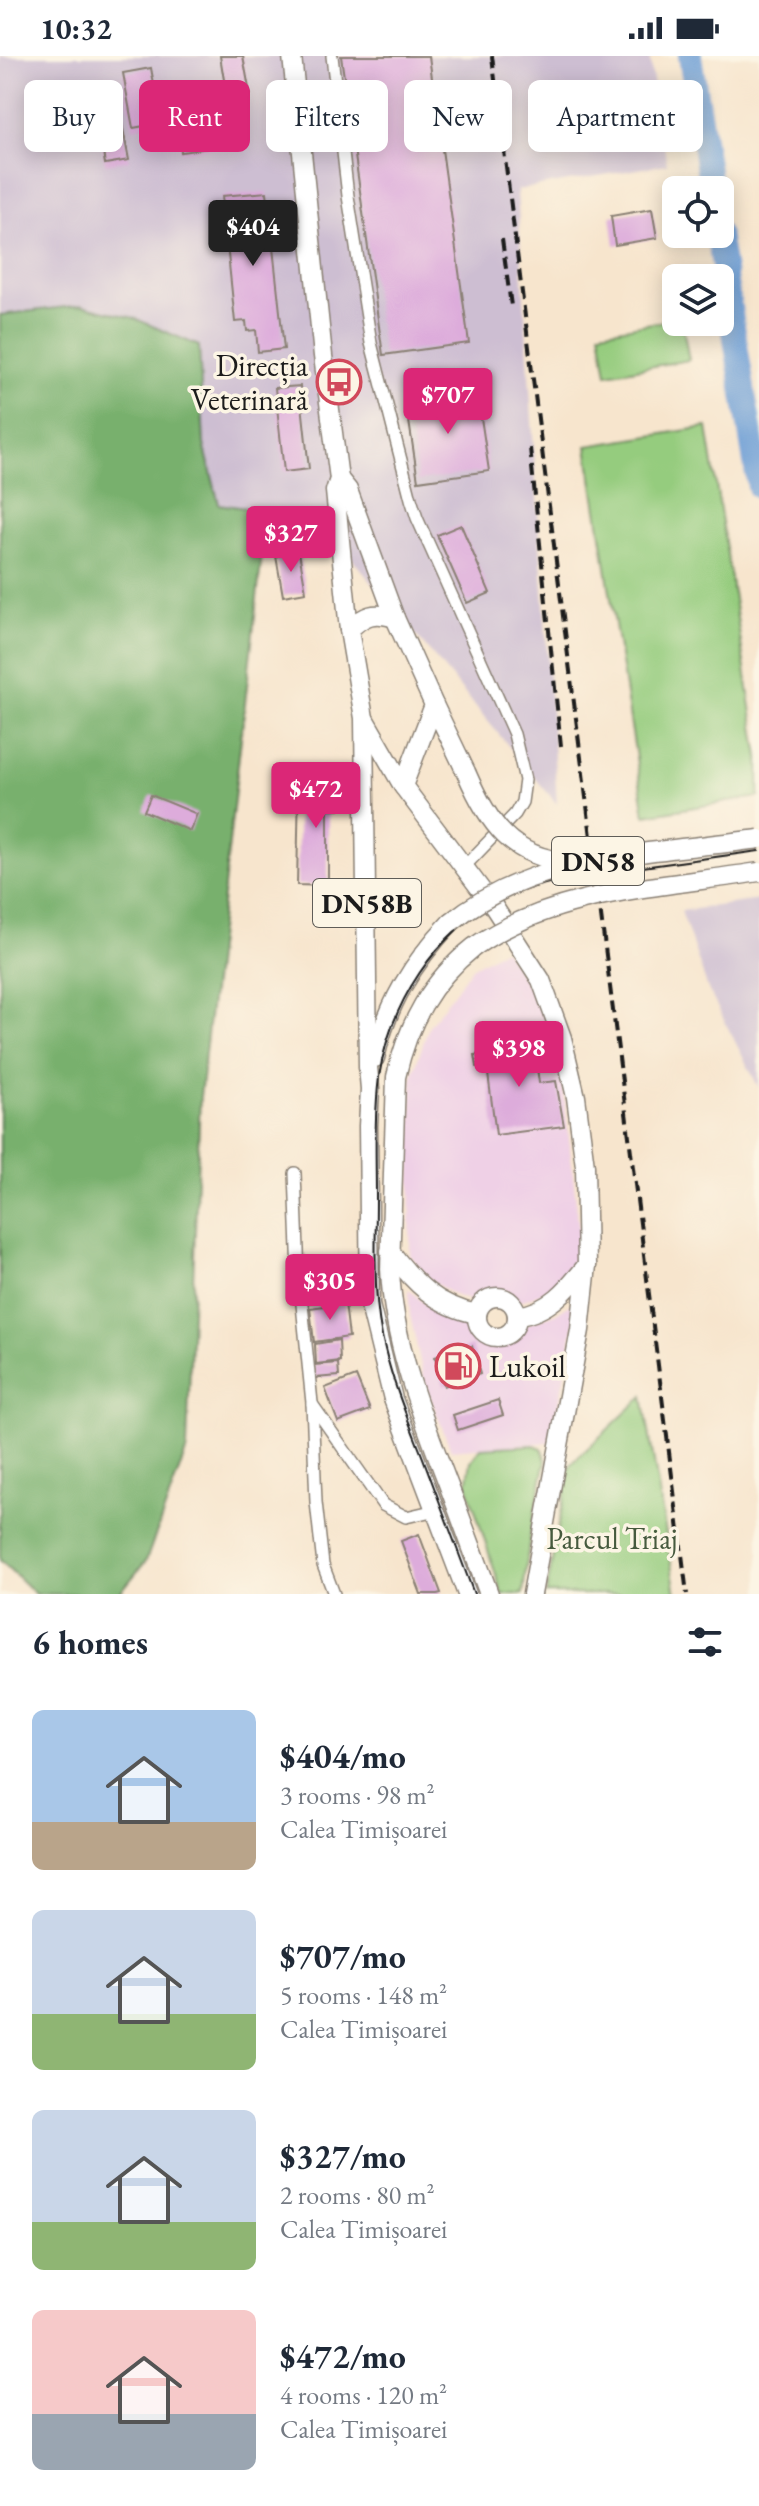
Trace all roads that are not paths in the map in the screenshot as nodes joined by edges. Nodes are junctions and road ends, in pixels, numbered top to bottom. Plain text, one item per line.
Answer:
1 (292, 56) edge
2 (332, 56) edge
3 (339, 479) junction
4 (395, 618) junction
5 (349, 630) junction
6 (434, 705) junction
7 (364, 718) junction
8 (414, 757) junction
9 (388, 759) junction
10 (403, 786) junction
11 (759, 839) edge
12 (585, 862) junction
13 (464, 867) junction
14 (759, 872) edge
15 (370, 1089) junction
16 (295, 1173) dead end
17 (390, 1251) junction
18 (587, 1265) junction
19 (477, 1314) junction
20 (517, 1316) junction
21 (312, 1403) junction
22 (436, 1510) junction
23 (334, 1594) edge
24 (467, 1594) edge
25 (489, 1594) edge
26 (532, 1594) edge

1 - 3 main road, DN58B
2 - 13 street
3 - 4 main road, DN58B
3 - 5 main road, DN58B
4 - 5 main road
4 - 6 main road, DN58B
5 - 7 main road, DN58B
6 - 8 main road
6 - 12 main road, DN58B, bridge
7 - 9 main road, DN58B
7 - 15 main road, DN58B
8 - 9 main road
8 - 10 main road
9 - 10 main road, DN58B
10 - 13 main road, DN58B
11 - 12 main road, DN58, bridge
12 - 15 main road, DN58, bridge
13 - 18 main road, DN58B
14 - 17 main road, DN58, bridge
15 - 22 main road, DN58
16 - 21 street
17 - 19 main road
17 - 25 main road, DN58
18 - 20 main road
18 - 26 main road, DN58B
19 - 20 main road
19 - 20 main road
21 - 22 street
21 - 23 street
22 - 24 main road, DN58

